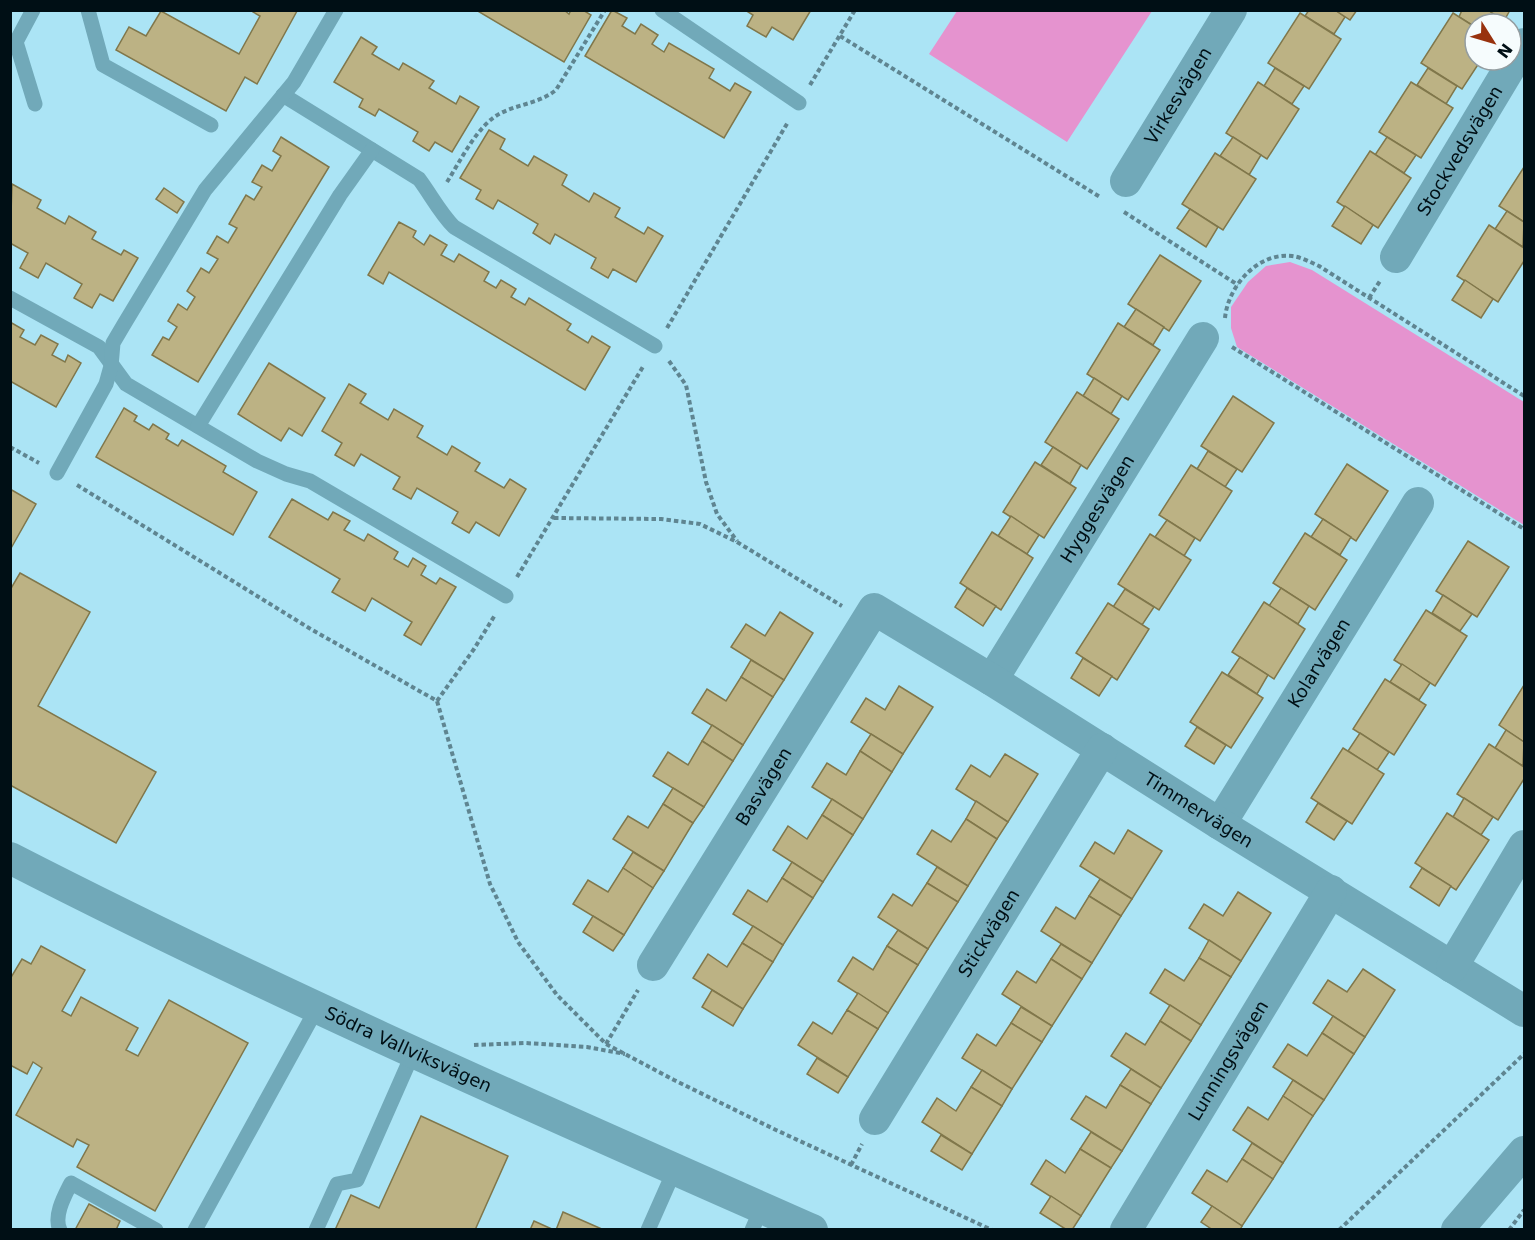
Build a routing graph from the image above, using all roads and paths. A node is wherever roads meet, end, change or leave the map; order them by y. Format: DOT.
graph roads {
  1 [pos="33,10"];
  2 [pos="88,10"];
  3 [pos="336,10"];
  4 [pos="605,10"];
  5 [pos="662,10"];
  6 [pos="1231,10"];
  7 [pos="840,36"];
  8 [pos="1524,44"];
  9 [pos="14,53"];
  10 [pos="283,95"];
  11 [pos="799,103"];
  12 [pos="35,104"];
  13 [pos="211,125"];
  14 [pos="372,150"];
  15 [pos="1115,190"];
  16 [pos="435,202"];
  17 [pos="1123,211"];
  18 [pos="1396,257"];
  19 [pos="1238,285"];
  20 [pos="10,298"];
  21 [pos="1219,335"];
  22 [pos="655,346"];
  23 [pos="111,366"];
  24 [pos="1524,396"];
  25 [pos="198,426"];
  26 [pos="10,447"];
  27 [pos="57,473"];
  28 [pos="1418,503"];
  29 [pos="553,518"];
  30 [pos="1524,529"];
  31 [pos="737,542"];
  32 [pos="506,596"];
  33 [pos="870,615"];
  34 [pos="992,680"];
  35 [pos="1102,749"];
  36 [pos="1220,824"];
  37 [pos="1524,846"];
  38 [pos="10,858"];
  39 [pos="1331,891"];
  40 [pos="653,965"];
  41 [pos="1452,967"];
  42 [pos="318,1008"];
  43 [pos="1524,1011"];
  44 [pos="606,1044"];
  45 [pos="466,1046"];
  46 [pos="413,1053"];
  47 [pos="1524,1054"];
  48 [pos="628,1055"];
  49 [pos="875,1119"];
  50 [pos="1524,1152"];
  51 [pos="675,1169"];
  52 [pos="1524,1210"];
  53 [pos="757,1218"];
  54 [pos="60,1230"];
  55 [pos="156,1230"];
  56 [pos="195,1230"];
  57 [pos="316,1230"];
  58 [pos="648,1230"];
  59 [pos="812,1230"];
  60 [pos="992,1230"];
  61 [pos="1126,1230"];
  62 [pos="1339,1230"];
  63 [pos="1457,1230"];
  64 [pos="1509,1230"];
  1 -- 9 [label="lane"];
  2 -- 13 [label="lane"];
  3 -- 10 [label="lane"];
  4 -- 16 [label="path"];
  5 -- 11 [label="lane"];
  6 -- 15 [label="street, Virkesvägen"];
  7 -- 15 [label="path"];
  8 -- 18 [label="street, Stockvedsvägen"];
  9 -- 12 [label="lane"];
  10 -- 14 [label="lane"];
  10 -- 23 [label="lane"];
  14 -- 16 [label="lane"];
  14 -- 25 [label="lane"];
  16 -- 22 [label="lane"];
  17 -- 19 [label="path"];
  19 -- 21 [label="path"];
  19 -- 24 [label="path"];
  20 -- 23 [label="lane"];
  21 -- 30 [label="path"];
  21 -- 34 [label="street, Hyggesvägen"];
  22 -- 31 [label="path"];
  23 -- 25 [label="lane"];
  23 -- 27 [label="lane"];
  25 -- 32 [label="lane"];
  26 -- 27 [label="path"];
  27 -- 44 [label="path"];
  28 -- 36 [label="street, Kolarvägen"];
  29 -- 31 [label="path"];
  31 -- 33 [label="path"];
  33 -- 34 [label="street, Timmervägen"];
  33 -- 40 [label="street, Basvägen"];
  34 -- 35 [label="street, Timmervägen"];
  35 -- 36 [label="street, Timmervägen"];
  35 -- 49 [label="street, Stickvägen"];
  36 -- 39 [label="street, Timmervägen"];
  37 -- 41 [label="street"];
  38 -- 42 [label="street, Södra Vallviksvägen"];
  39 -- 41 [label="street, Timmervägen"];
  39 -- 61 [label="street, Lunningsvägen"];
  40 -- 44 [label="path"];
  41 -- 43 [label="street, Timmervägen"];
  42 -- 46 [label="street, Södra Vallviksvägen"];
  42 -- 56 [label="lane"];
  44 -- 48 [label="path"];
  45 -- 48 [label="path"];
  46 -- 51 [label="street, Södra Vallviksvägen"];
  46 -- 57 [label="lane"];
  47 -- 62 [label="path"];
  48 -- 60 [label="path"];
  50 -- 63 [label="street"];
  51 -- 53 [label="street, Södra Vallviksvägen"];
  51 -- 58 [label="lane"];
  52 -- 64 [label="path"];
  53 -- 59 [label="street, Södra Vallviksvägen"];
  54 -- 55 [label="lane"];
}
